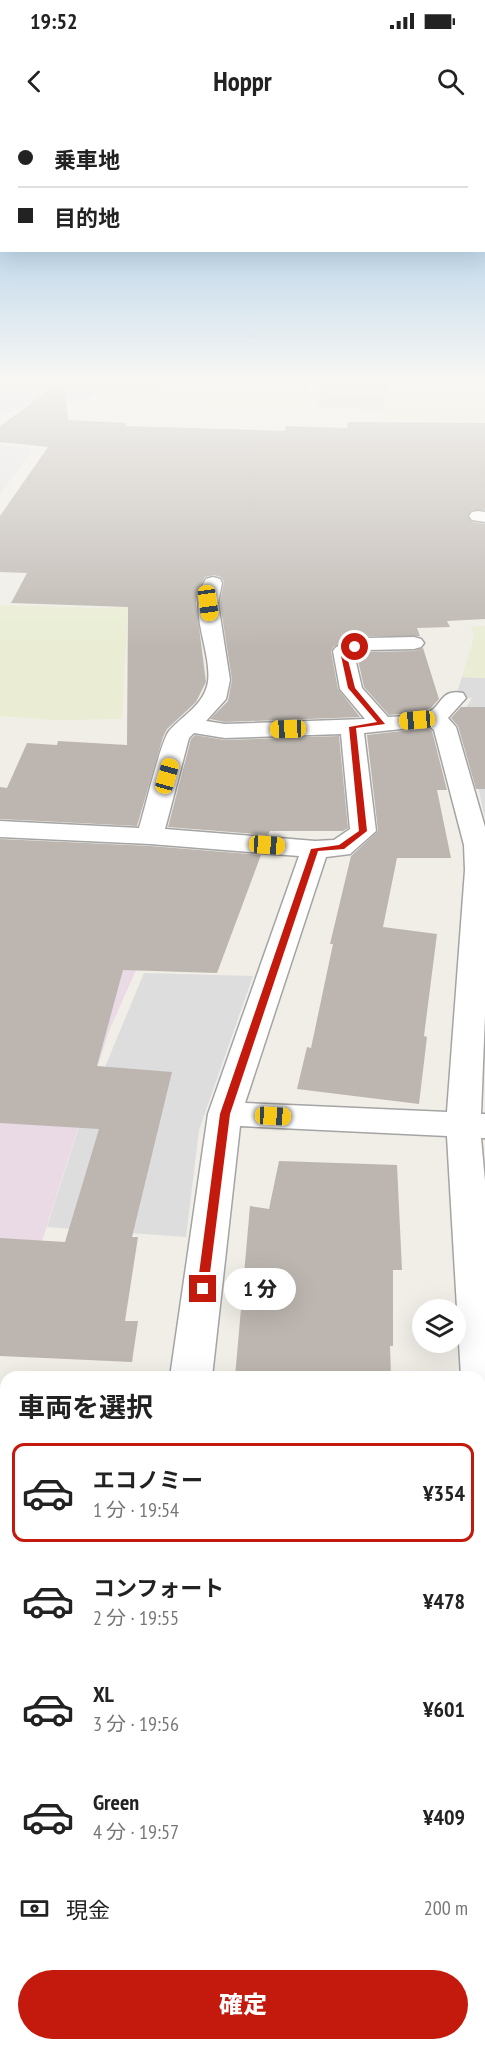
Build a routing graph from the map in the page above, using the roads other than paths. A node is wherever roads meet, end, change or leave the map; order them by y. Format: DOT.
graph roads {
  1 [pos="213,583"];
  2 [pos="414,643"];
  3 [pos="455,698"];
  4 [pos="434,718"];
  5 [pos="382,724"];
  6 [pos="188,725"];
  7 [pos="352,727"];
  8 [pos="0,829"];
  9 [pos="150,836"];
  10 [pos="315,849"];
  11 [pos="481,870"];
  12 [pos="225,1114"];
  13 [pos="474,1125"];
  14 [pos="192,1371"];
  15 [pos="483,1371"];
  1 -- 6 [label="street"];
  2 -- 5 [label="street"];
  3 -- 4 [label="street"];
  4 -- 5 [label="street"];
  4 -- 11 [label="street"];
  5 -- 7 [label="street"];
  6 -- 7 [label="street"];
  6 -- 9 [label="street"];
  7 -- 10 [label="street"];
  8 -- 9 [label="street"];
  9 -- 10 [label="street"];
  10 -- 12 [label="street"];
  11 -- 13 [label="street"];
  12 -- 13 [label="street"];
  12 -- 14 [label="street"];
  13 -- 15 [label="street"];
}
